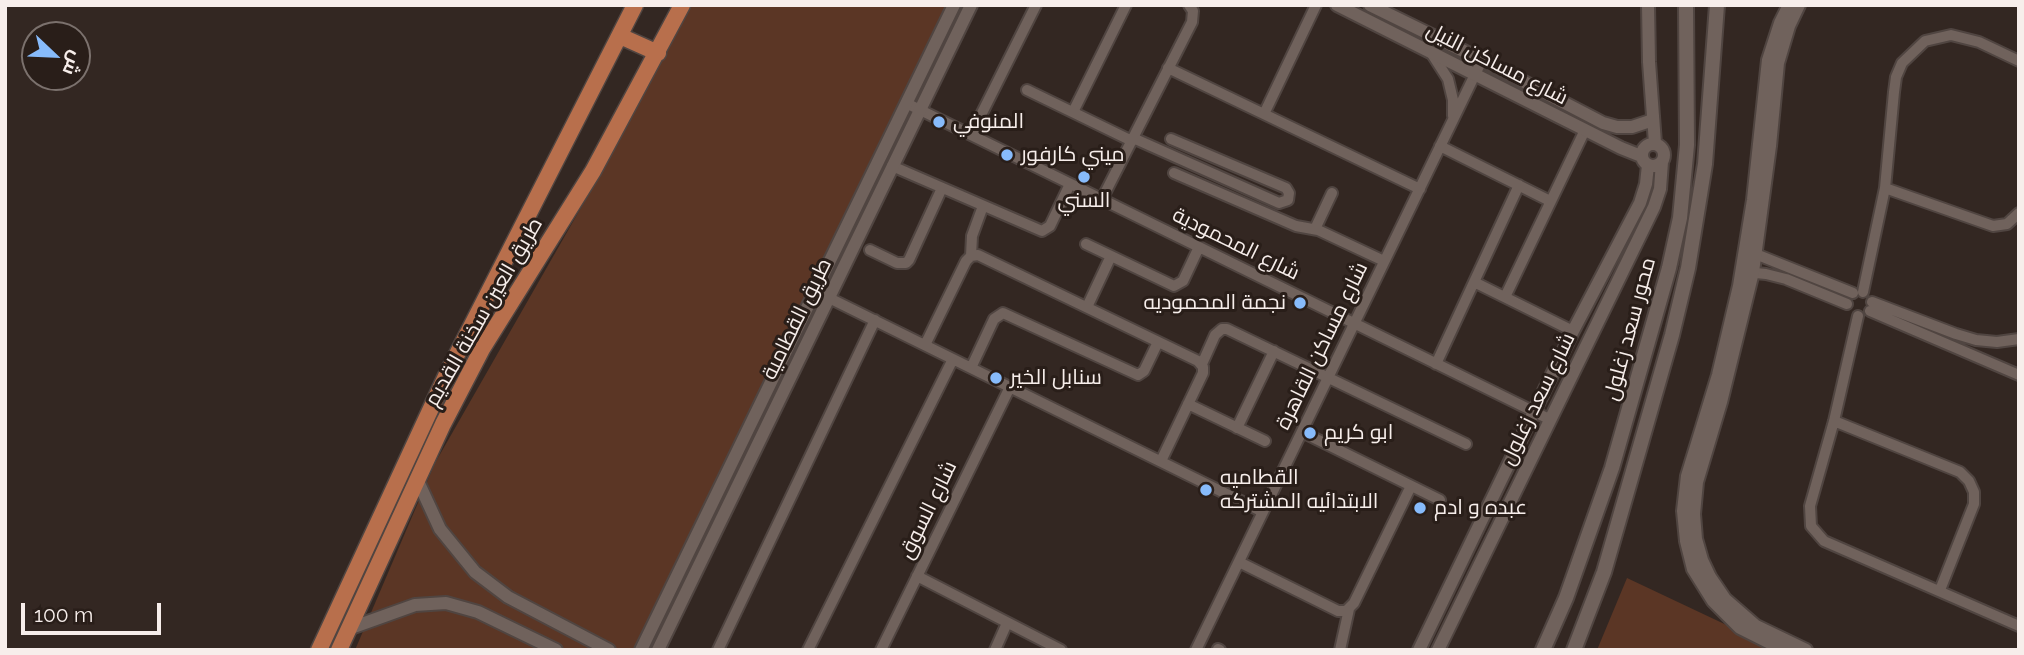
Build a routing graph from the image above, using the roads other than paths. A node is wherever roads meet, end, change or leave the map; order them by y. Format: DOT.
graph roads {
  1 [pos="635,5"];
  2 [pos="682,5"];
  3 [pos="954,5"];
  4 [pos="971,5"];
  5 [pos="1036,5"];
  6 [pos="1126,5"];
  7 [pos="1189,5"];
  8 [pos="1316,5"];
  9 [pos="1337,5"];
  10 [pos="1370,5"];
  11 [pos="1648,5"];
  12 [pos="1686,5"];
  13 [pos="1717,5"];
  14 [pos="1788,5"];
  15 [pos="1799,5"];
  16 [pos="621,36"];
  17 [pos="1430,51"];
  18 [pos="658,53"];
  19 [pos="1482,60"];
  20 [pos="2019,61"];
  21 [pos="1168,68"];
  22 [pos="1475,74"];
  23 [pos="1027,90"];
  24 [pos="906,103"];
  25 [pos="920,110"];
  26 [pos="1073,112"];
  27 [pos="1264,114"];
  28 [pos="1653,120"];
  29 [pos="1452,121"];
  30 [pos="1585,130"];
  31 [pos="971,135"];
  32 [pos="1171,138"];
  33 [pos="1132,140"];
  34 [pos="1655,144"];
  35 [pos="1440,146"];
  36 [pos="1644,161"];
  37 [pos="1662,162"];
  38 [pos="1228,165"];
  39 [pos="892,166"];
  40 [pos="1174,173"];
  41 [pos="1222,177"];
  42 [pos="1070,184"];
  43 [pos="1519,185"];
  44 [pos="942,188"];
  45 [pos="1885,188"];
  46 [pos="1420,189"];
  47 [pos="1332,193"];
  48 [pos="1102,200"];
  49 [pos="1550,201"];
  50 [pos="983,206"];
  51 [pos="2019,213"];
  52 [pos="1315,229"];
  53 [pos="1624,234"];
  54 [pos="1638,240"];
  55 [pos="1086,244"];
  56 [pos="1199,247"];
  57 [pos="870,250"];
  58 [pos="1751,252"];
  59 [pos="971,256"];
  60 [pos="1111,256"];
  61 [pos="1384,261"];
  62 [pos="1748,272"];
  63 [pos="1474,282"];
  64 [pos="815,291"];
  65 [pos="1858,292"];
  66 [pos="1505,297"];
  67 [pos="829,298"];
  68 [pos="1847,304"];
  69 [pos="1087,307"];
  70 [pos="1871,307"];
  71 [pos="1858,316"];
  72 [pos="875,320"];
  73 [pos="1354,324"];
  74 [pos="1573,331"];
  75 [pos="2019,340"];
  76 [pos="1158,342"];
  77 [pos="925,345"];
  78 [pos="1274,351"];
  79 [pos="953,359"];
  80 [pos="1202,364"];
  81 [pos="1436,364"];
  82 [pos="971,368"];
  83 [pos="2019,374"];
  84 [pos="1328,377"];
  85 [pos="1010,387"];
  86 [pos="1188,404"];
  87 [pos="1533,412"];
  88 [pos="1549,419"];
  89 [pos="1834,421"];
  90 [pos="1237,428"];
  91 [pos="1302,432"];
  92 [pos="1265,441"];
  93 [pos="1466,443"];
  94 [pos="1161,461"];
  95 [pos="417,479"];
  96 [pos="1411,486"];
  97 [pos="1440,500"];
  98 [pos="1263,512"];
  99 [pos="1239,562"];
  100 [pos="917,576"];
  101 [pos="1940,590"];
  102 [pos="1349,609"];
  103 [pos="1007,623"];
  104 [pos="2019,626"];
  105 [pos="348,629"];
  106 [pos="318,650"];
  107 [pos="339,650"];
  108 [pos="555,650"];
  109 [pos="609,650"];
  110 [pos="641,650"];
  111 [pos="658,650"];
  112 [pos="718,650"];
  113 [pos="808,650"];
  114 [pos="881,650"];
  115 [pos="995,650"];
  116 [pos="1061,650"];
  117 [pos="1196,650"];
  118 [pos="1340,650"];
  119 [pos="1419,650"];
  120 [pos="1438,650"];
  121 [pos="1543,650"];
  122 [pos="1574,650"];
  123 [pos="1784,650"];
  124 [pos="1806,650"];
  1 -- 16 [label="main road, طريق العين سخنة القديم"];
  2 -- 18 [label="main road, طريق العين سخنة القديم"];
  3 -- 24 [label="street, طريق القطامية"];
  4 -- 25 [label="street, طريق القطامية"];
  5 -- 31 [label="street"];
  6 -- 26 [label="street"];
  7 -- 21 [label="street"];
  8 -- 27 [label="street"];
  9 -- 17 [label="street, شارع مساكن النيل"];
  10 -- 19 [label="street, شارع مساكن النيل"];
  11 -- 28 [label="street"];
  12 -- 121 [label="main road, محور سعد زغلول"];
  13 -- 122 [label="main road, محور سعد زغلول"];
  14 -- 58 [label="street"];
  15 -- 58 [label="street"];
  16 -- 18 [label="main road"];
  16 -- 106 [label="main road, طريق العين سخنة القديم"];
  17 -- 22 [label="street, شارع مساكن النيل"];
  17 -- 29 [label="street"];
  18 -- 95 [label="main road, طريق العين سخنة القديم"];
  19 -- 22 [label="street, شارع مساكن القاهرة"];
  19 -- 28 [label="street, شارع مساكن النيل"];
  20 -- 45 [label="street"];
  21 -- 27 [label="street"];
  21 -- 33 [label="street"];
  22 -- 29 [label="street, شارع مساكن القاهرة"];
  22 -- 30 [label="street, شارع مساكن النيل"];
  23 -- 26 [label="street"];
  24 -- 25 [label="street, شارع المحمودية"];
  24 -- 64 [label="street, طريق القطامية"];
  25 -- 31 [label="street, شارع المحمودية"];
  25 -- 39 [label="street, طريق القطامية"];
  26 -- 33 [label="street"];
  27 -- 46 [label="street"];
  28 -- 34 [label="street"];
  29 -- 35 [label="street, شارع مساكن القاهرة"];
  30 -- 36 [label="street, شارع مساكن النيل"];
  30 -- 49 [label="street"];
  31 -- 42 [label="street, شارع المحمودية"];
  32 -- 38 [label="street"];
  33 -- 41 [label="street"];
  33 -- 48 [label="street"];
  34 -- 36 [label="street"];
  34 -- 37 [label="street"];
  35 -- 43 [label="street"];
  35 -- 46 [label="street, شارع مساكن القاهرة"];
  36 -- 37 [label="street"];
  36 -- 53 [label="street, شارع سعد زغلول"];
  37 -- 54 [label="street, شارع سعد زغلول"];
  38 -- 41 [label="street"];
  38 -- 41 [label="street"];
  39 -- 44 [label="street"];
  39 -- 67 [label="street, طريق القطامية"];
  40 -- 52 [label="street"];
  42 -- 48 [label="street, شارع المحمودية"];
  42 -- 50 [label="street"];
  43 -- 49 [label="street"];
  43 -- 63 [label="street"];
  44 -- 50 [label="street"];
  44 -- 57 [label="street"];
  45 -- 51 [label="street"];
  45 -- 65 [label="street"];
  46 -- 61 [label="street, شارع مساكن القاهرة"];
  47 -- 52 [label="street"];
  48 -- 56 [label="street, شارع المحمودية"];
  49 -- 66 [label="street"];
  50 -- 59 [label="street"];
  52 -- 61 [label="street"];
  53 -- 54 [label="street"];
  53 -- 74 [label="street, شارع سعد زغلول"];
  54 -- 88 [label="street, شارع سعد زغلول"];
  55 -- 60 [label="street"];
  56 -- 60 [label="street"];
  56 -- 73 [label="street, شارع المحمودية"];
  58 -- 62 [label="street"];
  58 -- 65 [label="street"];
  59 -- 69 [label="street"];
  59 -- 77 [label="street"];
  60 -- 69 [label="street"];
  61 -- 73 [label="street, شارع مساكن القاهرة"];
  62 -- 68 [label="street"];
  62 -- 123 [label="street"];
  62 -- 124 [label="street"];
  63 -- 66 [label="street"];
  63 -- 81 [label="street"];
  64 -- 67 [label="street"];
  64 -- 110 [label="street, طريق القطامية"];
  65 -- 68 [label="street"];
  65 -- 70 [label="street"];
  66 -- 74 [label="street"];
  67 -- 72 [label="street"];
  67 -- 111 [label="street, طريق القطامية"];
  68 -- 71 [label="street"];
  69 -- 76 [label="street"];
  70 -- 71 [label="street"];
  70 -- 75 [label="street"];
  70 -- 83 [label="street"];
  71 -- 89 [label="street"];
  72 -- 77 [label="street"];
  72 -- 112 [label="street"];
  73 -- 81 [label="street, شارع المحمودية"];
  73 -- 84 [label="street, شارع مساكن القاهرة"];
  74 -- 87 [label="street, شارع سعد زغلول"];
  76 -- 80 [label="street"];
  76 -- 82 [label="street"];
  77 -- 79 [label="street"];
  78 -- 80 [label="street"];
  78 -- 84 [label="street"];
  78 -- 90 [label="street"];
  79 -- 82 [label="street"];
  79 -- 113 [label="street"];
  80 -- 86 [label="street"];
  81 -- 87 [label="street, شارع المحمودية"];
  82 -- 85 [label="street"];
  84 -- 91 [label="street, شارع مساكن القاهرة"];
  84 -- 93 [label="street"];
  85 -- 94 [label="street"];
  85 -- 100 [label="street, شارع السوق"];
  86 -- 90 [label="street"];
  86 -- 94 [label="street"];
  87 -- 88 [label="street, شارع المحمودية"];
  87 -- 119 [label="street, شارع سعد زغلول"];
  88 -- 120 [label="street, شارع سعد زغلول"];
  89 -- 101 [label="street"];
  89 -- 101 [label="street"];
  90 -- 92 [label="street"];
  91 -- 96 [label="street"];
  91 -- 98 [label="street, شارع مساكن القاهرة"];
  94 -- 98 [label="street"];
  95 -- 105 [label="main road, طريق العين سخنة القديم"];
  95 -- 109 [label="street"];
  96 -- 97 [label="street"];
  96 -- 102 [label="street"];
  98 -- 99 [label="street, شارع مساكن القاهرة"];
  99 -- 102 [label="street"];
  99 -- 117 [label="street, شارع مساكن القاهرة"];
  100 -- 103 [label="street"];
  100 -- 114 [label="street, شارع السوق"];
  101 -- 104 [label="street"];
  102 -- 118 [label="street"];
  103 -- 115 [label="street"];
  103 -- 116 [label="street"];
  105 -- 107 [label="main road, طريق العين سخنة القديم"];
  105 -- 108 [label="street"];
}
